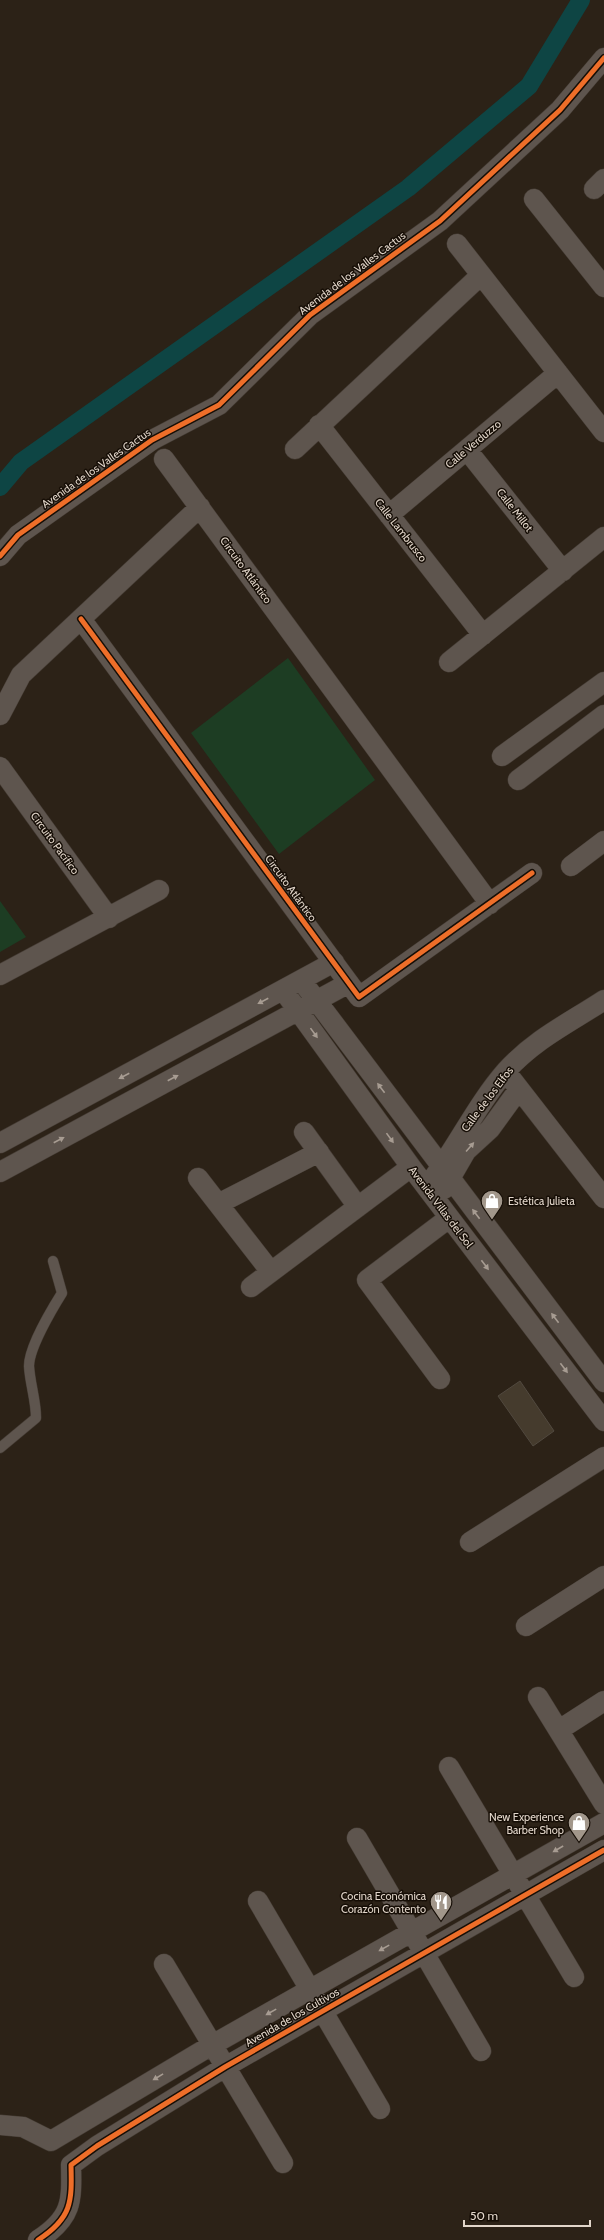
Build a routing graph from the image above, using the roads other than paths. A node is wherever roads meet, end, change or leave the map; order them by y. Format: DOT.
graph roads {
  1 [pos="604,58"];
  2 [pos="534,199"];
  3 [pos="457,244"];
  4 [pos="482,276"];
  5 [pos="604,287"];
  6 [pos="558,374"];
  7 [pos="319,425"];
  8 [pos="604,432"];
  9 [pos="295,449"];
  10 [pos="467,450"];
  11 [pos="164,459"];
  12 [pos="200,507"];
  13 [pos="389,515"];
  14 [pos="604,538"];
  15 [pos="0,556"];
  16 [pos="563,571"];
  17 [pos="81,619"];
  18 [pos="483,635"];
  19 [pos="450,662"];
  20 [pos="602,687"];
  21 [pos="0,715"];
  22 [pos="604,715"];
  23 [pos="502,756"];
  24 [pos="0,767"];
  25 [pos="518,780"];
  26 [pos="604,841"];
  27 [pos="571,866"];
  28 [pos="532,873"];
  29 [pos="159,890"];
  30 [pos="490,904"];
  31 [pos="109,918"];
  32 [pos="334,962"];
  33 [pos="0,975"];
  34 [pos="301,980"];
  35 [pos="349,983"];
  36 [pos="283,990"];
  37 [pos="316,1001"];
  38 [pos="603,1002"];
  39 [pos="298,1011"];
  40 [pos="506,1072"];
  41 [pos="519,1089"];
  42 [pos="27,1129"];
  43 [pos="304,1132"];
  44 [pos="0,1143"];
  45 [pos="38,1151"];
  46 [pos="319,1152"];
  47 [pos="411,1167"];
  48 [pos="0,1172"];
  49 [pos="445,1174"];
  50 [pos="198,1178"];
  51 [pos="431,1194"];
  52 [pos="604,1198"];
  53 [pos="218,1204"];
  54 [pos="358,1207"];
  55 [pos="449,1218"];
  56 [pos="53,1261"];
  57 [pos="271,1272"];
  58 [pos="251,1287"];
  59 [pos="602,1375"];
  60 [pos="440,1379"];
  61 [pos="604,1421"];
  62 [pos="0,1448"];
  63 [pos="604,1457"];
  64 [pos="470,1542"];
  65 [pos="604,1576"];
  66 [pos="526,1626"];
  67 [pos="538,1697"];
  68 [pos="604,1701"];
  69 [pos="559,1730"];
  70 [pos="449,1767"];
  71 [pos="604,1804"];
  72 [pos="604,1823"];
  73 [pos="357,1838"];
  74 [pos="604,1850"];
  75 [pos="513,1875"];
  76 [pos="526,1896"];
  77 [pos="258,1901"];
  78 [pos="412,1933"];
  79 [pos="424,1953"];
  80 [pos="164,1964"];
  81 [pos="574,1977"];
  82 [pos="310,1990"];
  83 [pos="323,2011"];
  84 [pos="212,2045"];
  85 [pos="481,2051"];
  86 [pos="225,2067"];
  87 [pos="380,2109"];
  88 [pos="0,2125"];
  89 [pos="50,2141"];
  90 [pos="283,2163"];
  91 [pos="71,2165"];
  92 [pos="47,2238"];
  1 -- 15 [label="street, Avenida de los Valles Cactus"];
  2 -- 5 [label="street"];
  3 -- 4 [label="street"];
  4 -- 6 [label="street"];
  4 -- 7 [label="street"];
  6 -- 8 [label="street"];
  6 -- 10 [label="street, Calle Verduzzo"];
  7 -- 9 [label="street"];
  7 -- 13 [label="street, Calle Lambrusco"];
  10 -- 13 [label="street, Calle Verduzzo"];
  10 -- 16 [label="street, Calle Millot"];
  11 -- 12 [label="street, Circuito Atlántico"];
  12 -- 17 [label="street"];
  12 -- 30 [label="street, Circuito Atlántico"];
  13 -- 18 [label="street, Calle Lambrusco"];
  14 -- 16 [label="street"];
  16 -- 18 [label="street"];
  17 -- 21 [label="street"];
  17 -- 32 [label="street, Circuito Atlántico"];
  18 -- 19 [label="street"];
  20 -- 23 [label="street"];
  22 -- 25 [label="street"];
  24 -- 31 [label="street, Circuito Pacífico"];
  26 -- 27 [label="street"];
  28 -- 30 [label="street, Circuito Atlántico"];
  29 -- 31 [label="street"];
  30 -- 35 [label="street, Circuito Atlántico"];
  31 -- 33 [label="street"];
  32 -- 34 [label="street"];
  32 -- 35 [label="street, Circuito Atlántico"];
  34 -- 36 [label="street"];
  34 -- 37 [label="street"];
  35 -- 37 [label="street"];
  36 -- 39 [label="street, Avenida Villas del Sol"];
  36 -- 42 [label="street, one-way"];
  37 -- 39 [label="street"];
  49 -- 37 [label="street, one-way"];
  38 -- 40 [label="street, Calle de los Elfos"];
  45 -- 39 [label="street, one-way"];
  39 -- 47 [label="street, Avenida Villas del Sol, one-way"];
  40 -- 41 [label="street"];
  40 -- 49 [label="street, Calle de los Elfos"];
  49 -- 41 [label="street, Calle de los Elfos, one-way"];
  41 -- 52 [label="street"];
  42 -- 44 [label="street"];
  42 -- 45 [label="street"];
  43 -- 46 [label="street"];
  45 -- 48 [label="street"];
  46 -- 53 [label="street"];
  46 -- 54 [label="street"];
  47 -- 51 [label="street, Avenida Villas del Sol"];
  47 -- 54 [label="street"];
  49 -- 51 [label="street, Calle de los Elfos"];
  59 -- 49 [label="street, one-way"];
  50 -- 53 [label="street"];
  51 -- 55 [label="street, Avenida Villas del Sol"];
  53 -- 57 [label="street"];
  54 -- 57 [label="street"];
  55 -- 60 [label="street"];
  55 -- 61 [label="street, Avenida Villas del Sol, one-way"];
  56 -- 62 [label="lane"];
  57 -- 58 [label="street"];
  63 -- 64 [label="street"];
  65 -- 66 [label="street"];
  67 -- 69 [label="street"];
  68 -- 69 [label="street"];
  69 -- 71 [label="street"];
  70 -- 75 [label="street"];
  72 -- 75 [label="street, Avenida de los Cultivos, one-way"];
  73 -- 78 [label="street"];
  74 -- 76 [label="street, Avenida de los Cultivos"];
  75 -- 76 [label="street"];
  75 -- 78 [label="street, Avenida de los Cultivos"];
  76 -- 79 [label="street, Avenida de los Cultivos"];
  76 -- 81 [label="street"];
  77 -- 82 [label="street"];
  78 -- 79 [label="street"];
  78 -- 82 [label="street, Avenida de los Cultivos, one-way"];
  79 -- 83 [label="street, Avenida de los Cultivos"];
  79 -- 85 [label="street"];
  80 -- 84 [label="street"];
  82 -- 83 [label="street"];
  82 -- 84 [label="street, Avenida de los Cultivos, one-way"];
  83 -- 86 [label="street, Avenida de los Cultivos"];
  83 -- 87 [label="street"];
  84 -- 86 [label="street"];
  84 -- 89 [label="street, Avenida de los Cultivos, one-way"];
  86 -- 90 [label="street"];
  86 -- 91 [label="street, Avenida de los Cultivos"];
  88 -- 89 [label="street"];
  89 -- 91 [label="street"];
  91 -- 92 [label="street"];
}
